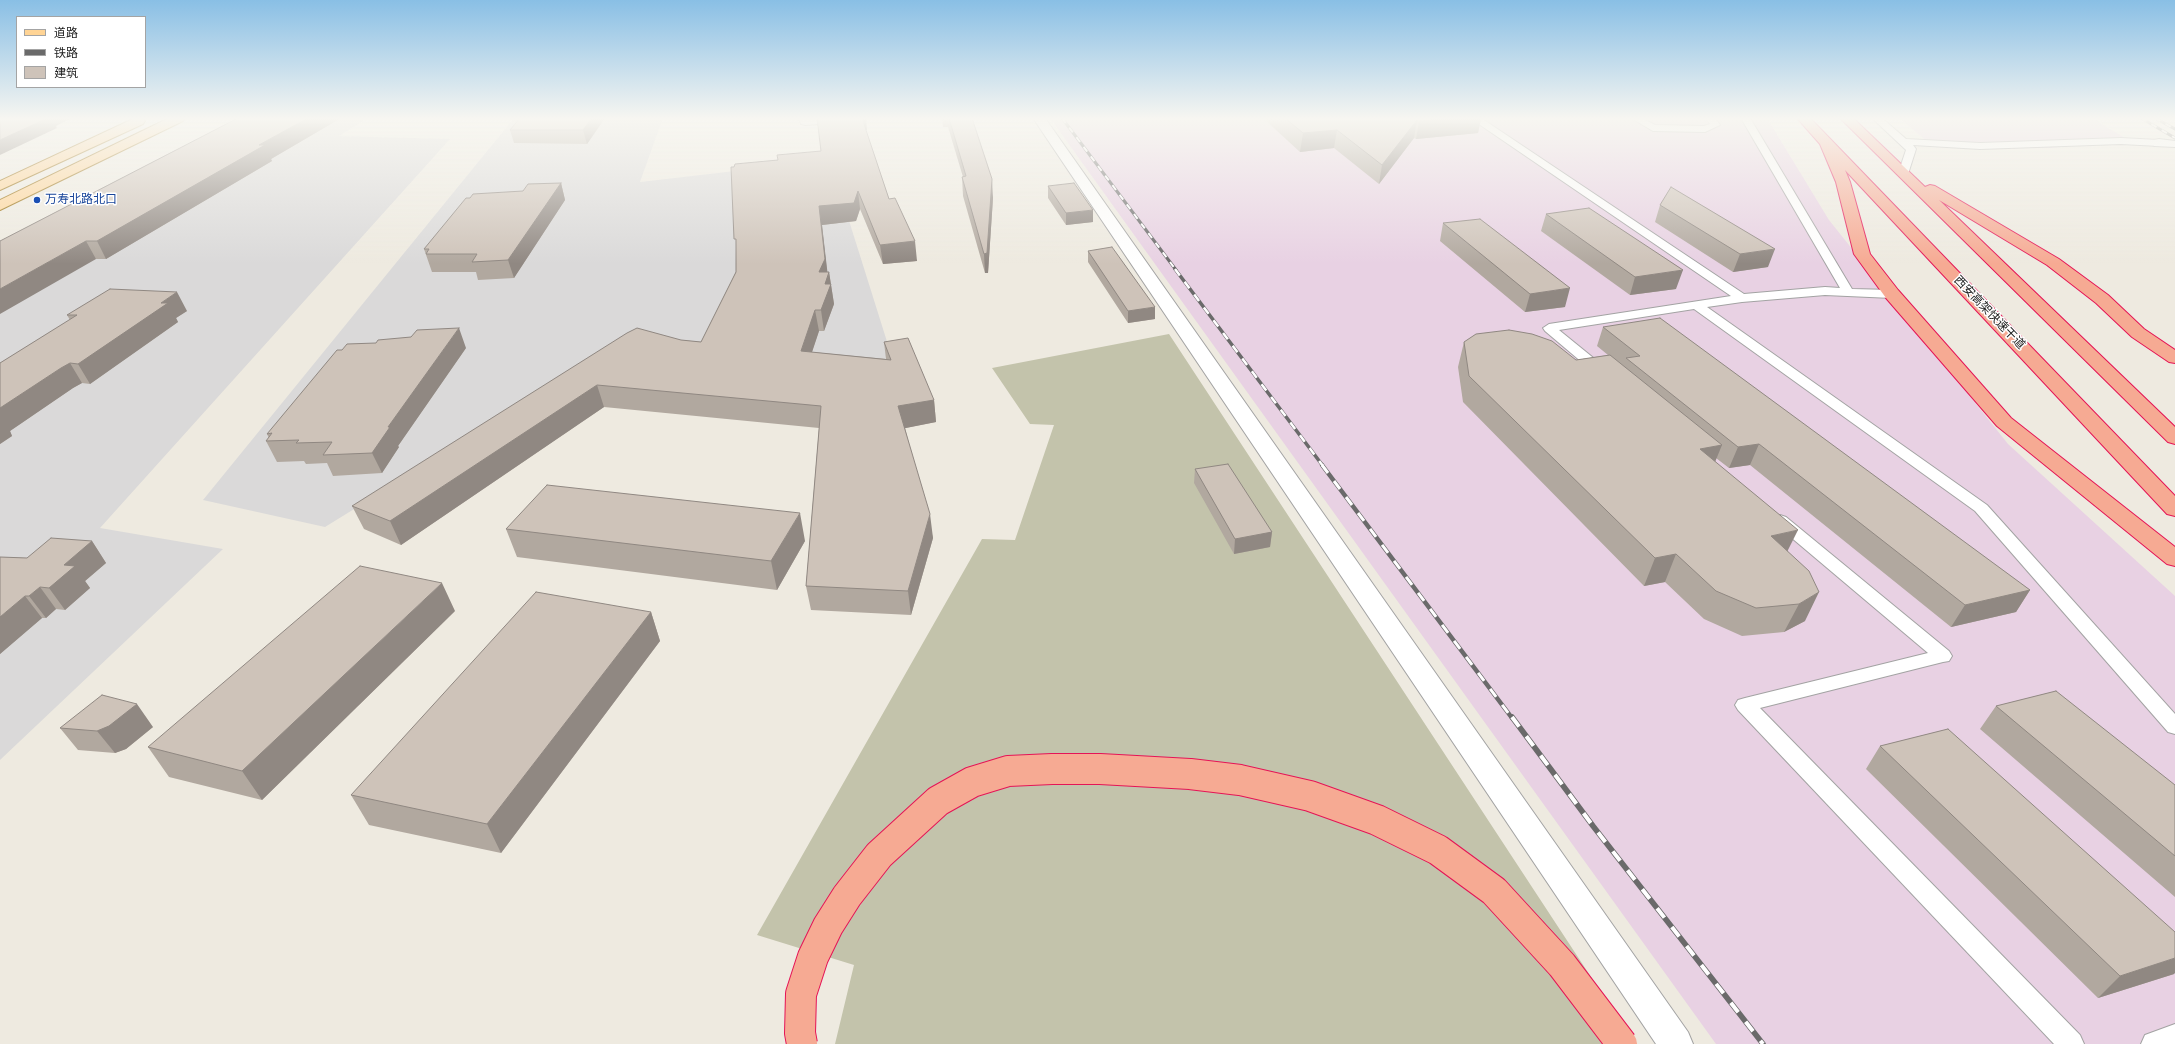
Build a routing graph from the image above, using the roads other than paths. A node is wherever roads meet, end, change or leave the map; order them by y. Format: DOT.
graph roads {
  1 [pos="41,167"];
  2 [pos="80,167"];
  3 [pos="1072,167"];
  4 [pos="1547,167"];
  5 [pos="1775,167"];
  6 [pos="1837,167"];
  7 [pos="1850,167"];
  8 [pos="1896,167"];
  9 [pos="1905,167"];
  10 [pos="1903,174"];
  11 [pos="0,186"];
  12 [pos="0,206"];
  13 [pos="1848,292"];
  14 [pos="1892,294"];
  15 [pos="1742,298"];
  16 [pos="1696,305"];
  17 [pos="2175,358"];
  18 [pos="1617,384"];
  19 [pos="2175,438"];
  20 [pos="1764,507"];
  21 [pos="2175,509"];
  22 [pos="2175,559"];
  23 [pos="2175,727"];
  24 [pos="2175,1036"];
  25 [pos="802,1044"];
  26 [pos="1622,1044"];
  27 [pos="1676,1044"];
  28 [pos="2071,1044"];
  29 [pos="2154,1044"];
  1 -- 11 [label="main road"];
  2 -- 12 [label="main road"];
  3 -- 27 [label="street"];
  4 -- 15 [label="lane"];
  5 -- 13 [label="lane"];
  6 -- 14 [label="highway"];
  7 -- 21 [label="highway, 西安高架快速干道"];
  8 -- 10 [label="highway"];
  9 -- 10 [label="lane"];
  10 -- 17 [label="highway"];
  10 -- 19 [label="highway"];
  13 -- 14 [label="lane"];
  13 -- 15 [label="lane"];
  14 -- 22 [label="highway"];
  15 -- 16 [label="lane"];
  16 -- 18 [label="lane"];
  16 -- 23 [label="lane"];
  20 -- 28 [label="lane"];
  24 -- 29 [label="lane"];
  25 -- 26 [label="highway, bridge"];
}
